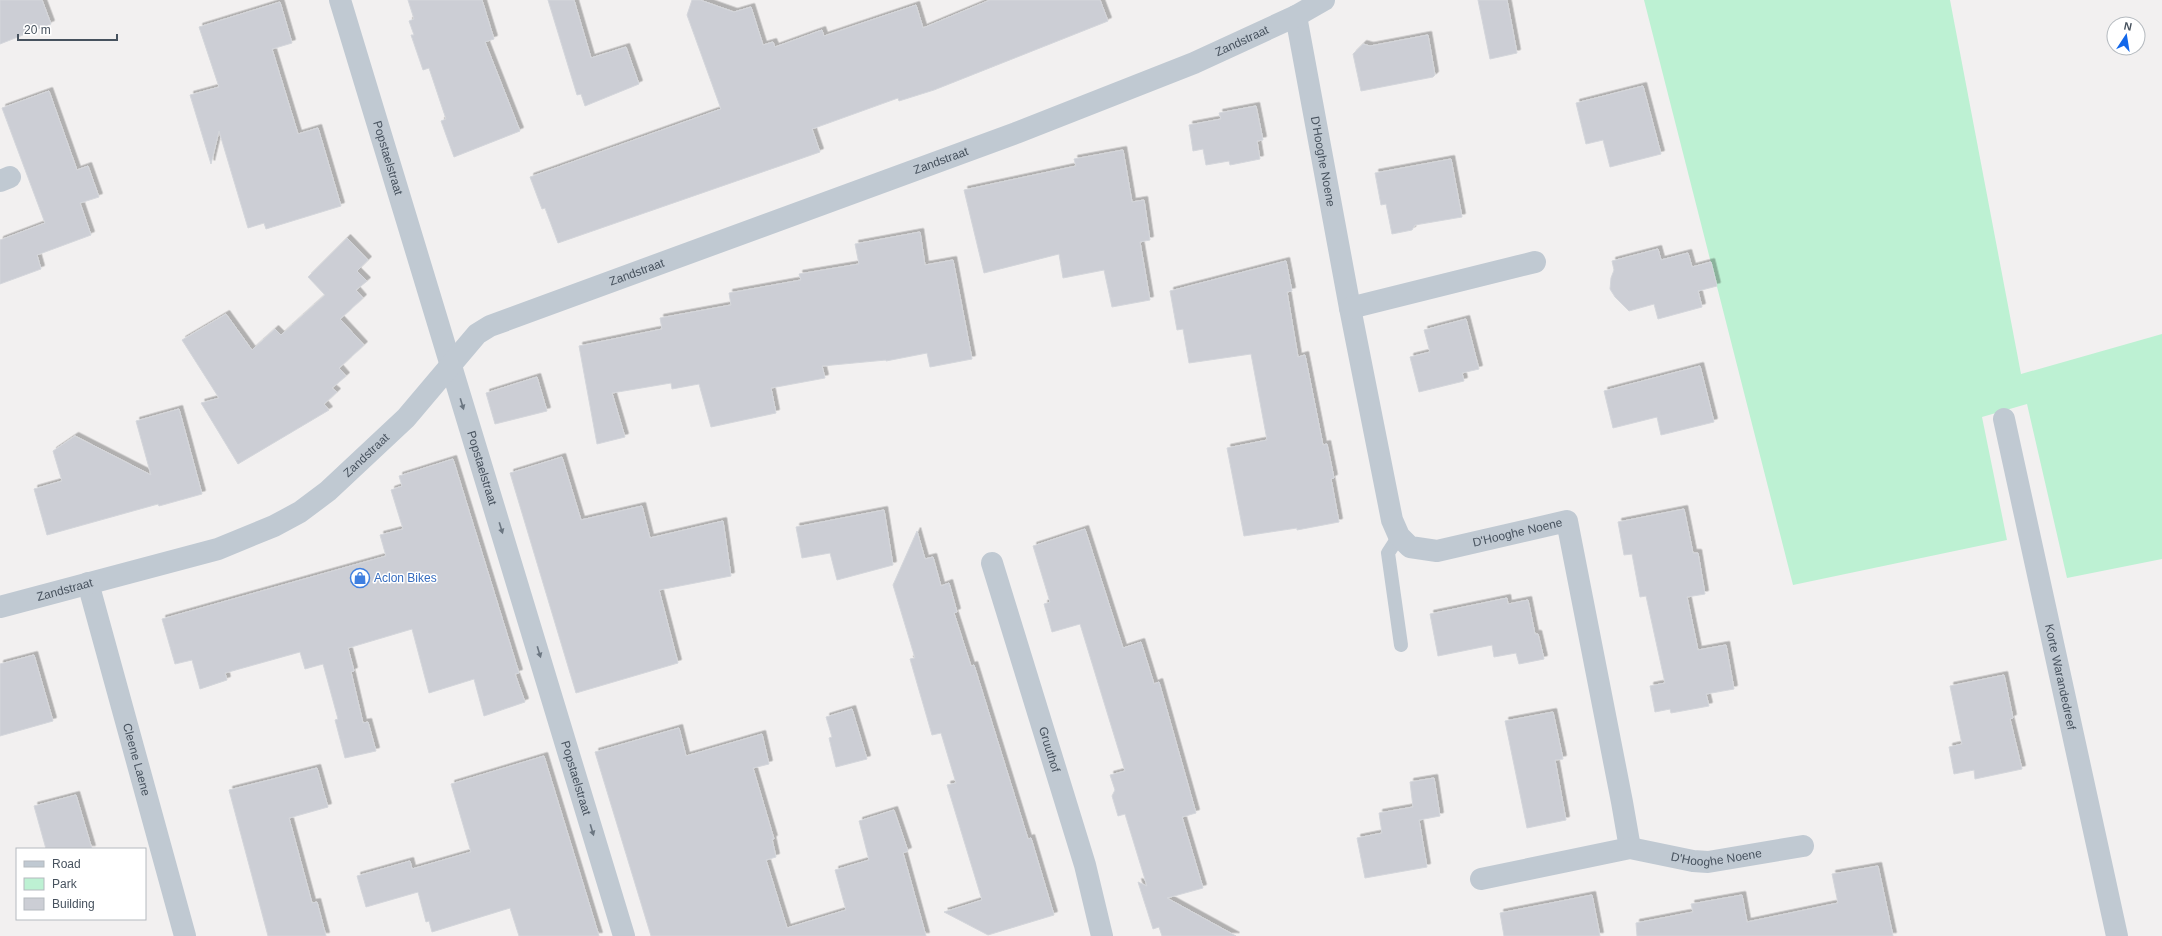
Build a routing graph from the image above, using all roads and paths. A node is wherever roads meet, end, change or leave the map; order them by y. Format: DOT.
graph roads {
  1 [pos="340,0"];
  2 [pos="1324,0"];
  3 [pos="1296,16"];
  4 [pos="1535,262"];
  5 [pos="1350,308"];
  6 [pos="451,366"];
  7 [pos="2004,419"];
  8 [pos="1398,536"];
  9 [pos="992,563"];
  10 [pos="88,583"];
  11 [pos="0,607"];
  12 [pos="1401,645"];
  13 [pos="1803,846"];
  14 [pos="1630,848"];
  15 [pos="1481,879"];
  16 [pos="185,936"];
  17 [pos="624,936"];
  18 [pos="1102,936"];
  19 [pos="2117,936"];
  1 -- 6 [label="street, Popstaelstraat"];
  2 -- 3 [label="street, Zandstraat"];
  3 -- 5 [label="street, D'Hooghe Noene"];
  3 -- 6 [label="street, Zandstraat"];
  4 -- 5 [label="street"];
  5 -- 8 [label="street, D'Hooghe Noene"];
  6 -- 10 [label="street, Zandstraat"];
  6 -- 17 [label="street, Popstaelstraat, one-way"];
  7 -- 19 [label="street, Korte Warandedreef"];
  8 -- 12 [label="lane"];
  8 -- 14 [label="street, D'Hooghe Noene"];
  9 -- 18 [label="street, Gruuthof"];
  10 -- 11 [label="street, Zandstraat"];
  10 -- 16 [label="street, Cleene Laene"];
  13 -- 14 [label="street, D'Hooghe Noene"];
  14 -- 15 [label="street, D'Hooghe Noene"];
}
